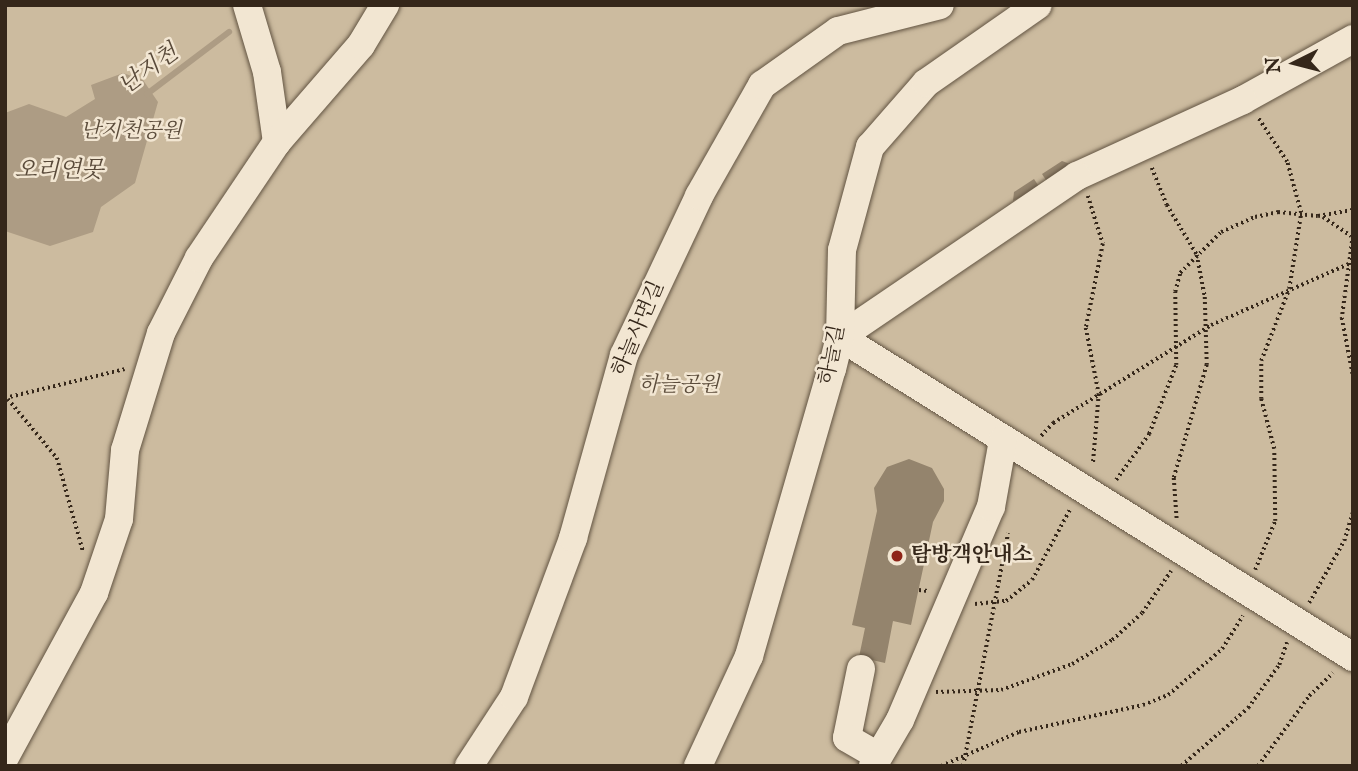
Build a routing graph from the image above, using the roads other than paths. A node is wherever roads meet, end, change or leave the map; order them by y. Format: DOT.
graph roads {
  1 [pos="247,5"];
  2 [pos="385,5"];
  3 [pos="940,5"];
  4 [pos="1038,5"];
  5 [pos="1353,38"];
  6 [pos="277,142"];
  7 [pos="840,337"];
  8 [pos="1003,440"];
  9 [pos="1352,657"];
  10 [pos="861,669"];
  11 [pos="5,757"];
  12 [pos="876,761"];
  13 [pos="469,766"];
  14 [pos="698,766"];
  1 -- 6 [label="street"];
  2 -- 6 [label="street"];
  3 -- 13 [label="street, 하늘사면길"];
  4 -- 7 [label="street, 하늘길"];
  5 -- 7 [label="street"];
  6 -- 11 [label="street"];
  7 -- 8 [label="street"];
  7 -- 14 [label="street, 하늘길"];
  8 -- 9 [label="street"];
  8 -- 12 [label="street"];
  10 -- 12 [label="street"];
}
